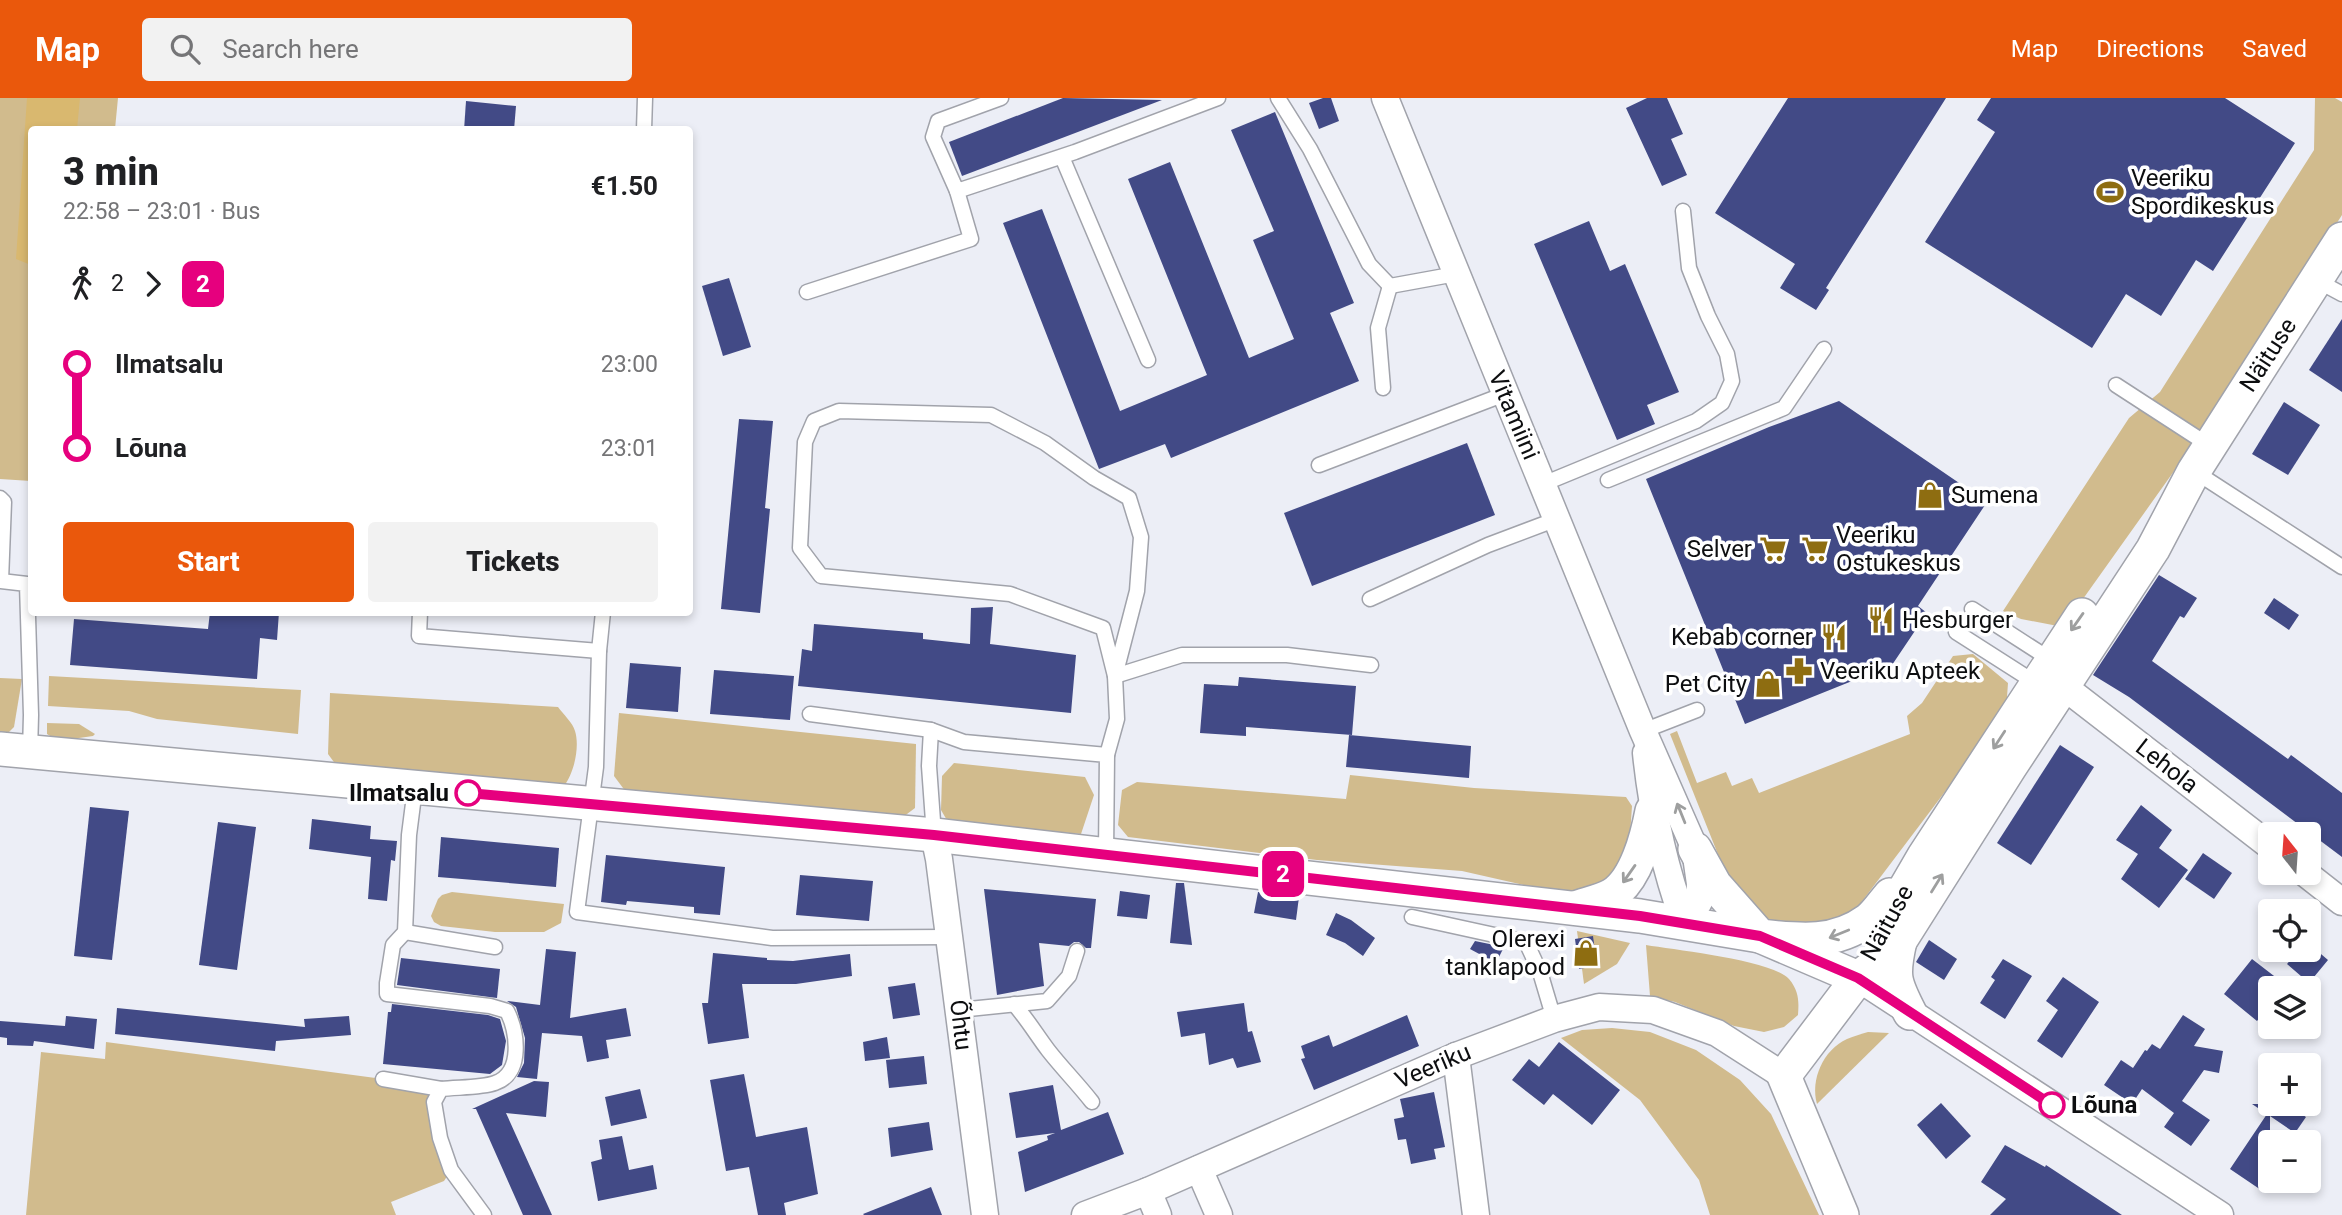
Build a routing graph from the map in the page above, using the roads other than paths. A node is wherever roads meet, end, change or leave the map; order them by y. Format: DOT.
graph roads {
  1 [pos="645,98"];
  2 [pos="1002,98"];
  3 [pos="1215,98"];
  4 [pos="1278,98"];
  5 [pos="1385,98"];
  6 [pos="644,126"];
  7 [pos="1062,157"];
  8 [pos="957,191"];
  9 [pos="1682,211"];
  10 [pos="2342,239"];
  11 [pos="1456,274"];
  12 [pos="1390,286"];
  13 [pos="2329,287"];
  14 [pos="807,292"];
  15 [pos="1825,349"];
  16 [pos="1148,360"];
  17 [pos="2116,385"];
  18 [pos="1383,387"];
  19 [pos="1506,394"];
  20 [pos="2202,458"];
  21 [pos="1319,465"];
  22 [pos="1608,480"];
  23 [pos="1543,484"];
  24 [pos="0,498"];
  25 [pos="1557,519"];
  26 [pos="2342,567"];
  27 [pos="1370,599"];
  28 [pos="1972,608"];
  29 [pos="420,616"];
  30 [pos="603,616"];
  31 [pos="1956,632"];
  32 [pos="599,651"];
  33 [pos="1371,665"];
  34 [pos="1115,676"];
  35 [pos="2050,677"];
  36 [pos="1697,710"];
  37 [pos="810,714"];
  38 [pos="931,730"];
  39 [pos="1643,731"];
  40 [pos="15,750"];
  41 [pos="1107,755"];
  42 [pos="415,788"];
  43 [pos="590,804"];
  44 [pos="1652,811"];
  45 [pos="934,835"];
  46 [pos="2258,837"];
  47 [pos="1695,849"];
  48 [pos="1106,855"];
  49 [pos="1924,856"];
  50 [pos="2320,885"];
  51 [pos="2342,902"];
  52 [pos="1574,908"];
  53 [pos="1412,917"];
  54 [pos="1684,922"];
  55 [pos="405,932"];
  56 [pos="1760,936"];
  57 [pos="949,937"];
  58 [pos="1900,941"];
  59 [pos="495,947"];
  60 [pos="1077,951"];
  61 [pos="1858,978"];
  62 [pos="1014,1004"];
  63 [pos="959,1010"];
  64 [pos="1910,1013"];
  65 [pos="1554,1018"];
  66 [pos="1456,1056"];
  67 [pos="1784,1076"];
  68 [pos="383,1079"];
  69 [pos="441,1089"];
  70 [pos="1092,1102"];
  71 [pos="1199,1168"];
  72 [pos="1148,1191"];
  73 [pos="484,1215"];
  74 [pos="985,1215"];
  75 [pos="1085,1215"];
  76 [pos="1158,1215"];
  77 [pos="1219,1215"];
  78 [pos="1476,1215"];
  79 [pos="1842,1215"];
  80 [pos="2220,1215"];
  1 -- 6 [label="lane"];
  2 -- 8 [label="lane"];
  3 -- 7 [label="lane"];
  4 -- 12 [label="lane"];
  5 -- 11 [label="street, Vitamiini"];
  7 -- 8 [label="lane"];
  7 -- 16 [label="lane"];
  8 -- 14 [label="lane"];
  9 -- 23 [label="lane"];
  10 -- 13 [label="street, Näituse"];
  11 -- 12 [label="lane"];
  11 -- 19 [label="street, Vitamiini"];
  12 -- 18 [label="lane"];
  13 -- 20 [label="street, Näituse"];
  15 -- 22 [label="lane"];
  17 -- 20 [label="lane"];
  19 -- 21 [label="lane"];
  19 -- 23 [label="street, Vitamiini"];
  20 -- 26 [label="lane"];
  20 -- 35 [label="street, Näituse"];
  23 -- 25 [label="street, Vitamiini"];
  24 -- 40 [label="lane"];
  25 -- 27 [label="lane"];
  25 -- 39 [label="street, Vitamiini"];
  28 -- 35 [label="lane"];
  29 -- 32 [label="lane"];
  30 -- 32 [label="lane"];
  31 -- 35 [label="lane"];
  32 -- 43 [label="lane"];
  33 -- 34 [label="lane"];
  34 -- 34 [label="lane"];
  34 -- 41 [label="lane"];
  35 -- 46 [label="street, Lehola"];
  35 -- 49 [label="street, Näituse, one-way"];
  58 -- 35 [label="street, Näituse, one-way"];
  36 -- 39 [label="lane"];
  37 -- 38 [label="lane"];
  38 -- 41 [label="lane"];
  38 -- 45 [label="lane"];
  39 -- 44 [label="street, Vitamiini"];
  47 -- 39 [label="street, Vitamiini, one-way"];
  40 -- 42 [label="street"];
  41 -- 48 [label="lane"];
  42 -- 43 [label="street"];
  42 -- 55 [label="lane"];
  43 -- 45 [label="street"];
  43 -- 57 [label="lane"];
  44 -- 52 [label="street, one-way"];
  44 -- 54 [label="street, Vitamiini"];
  45 -- 48 [label="street"];
  45 -- 57 [label="street, Õhtu"];
  47 -- 54 [label="street, Vitamiini"];
  47 -- 56 [label="street"];
  48 -- 52 [label="street"];
  49 -- 56 [label="street, one-way"];
  49 -- 61 [label="street, Näituse"];
  50 -- 51 [label="street"];
  52 -- 54 [label="street"];
  53 -- 65 [label="lane"];
  54 -- 56 [label="street"];
  55 -- 59 [label="lane"];
  55 -- 69 [label="lane"];
  56 -- 61 [label="street"];
  57 -- 63 [label="street, Õhtu"];
  58 -- 61 [label="street, Näituse"];
  58 -- 64 [label="street"];
  60 -- 62 [label="lane"];
  61 -- 64 [label="street"];
  61 -- 67 [label="street"];
  62 -- 63 [label="lane"];
  62 -- 70 [label="lane"];
  63 -- 74 [label="street, Õhtu"];
  64 -- 80 [label="street"];
  65 -- 66 [label="street, Veeriku"];
  65 -- 67 [label="street, Veeriku"];
  66 -- 71 [label="street, Veeriku"];
  66 -- 78 [label="street"];
  67 -- 79 [label="street"];
  68 -- 69 [label="lane"];
  69 -- 73 [label="lane"];
  71 -- 72 [label="street, Veeriku"];
  71 -- 77 [label="street"];
  72 -- 75 [label="street, Veeriku"];
  72 -- 76 [label="street"];
}
